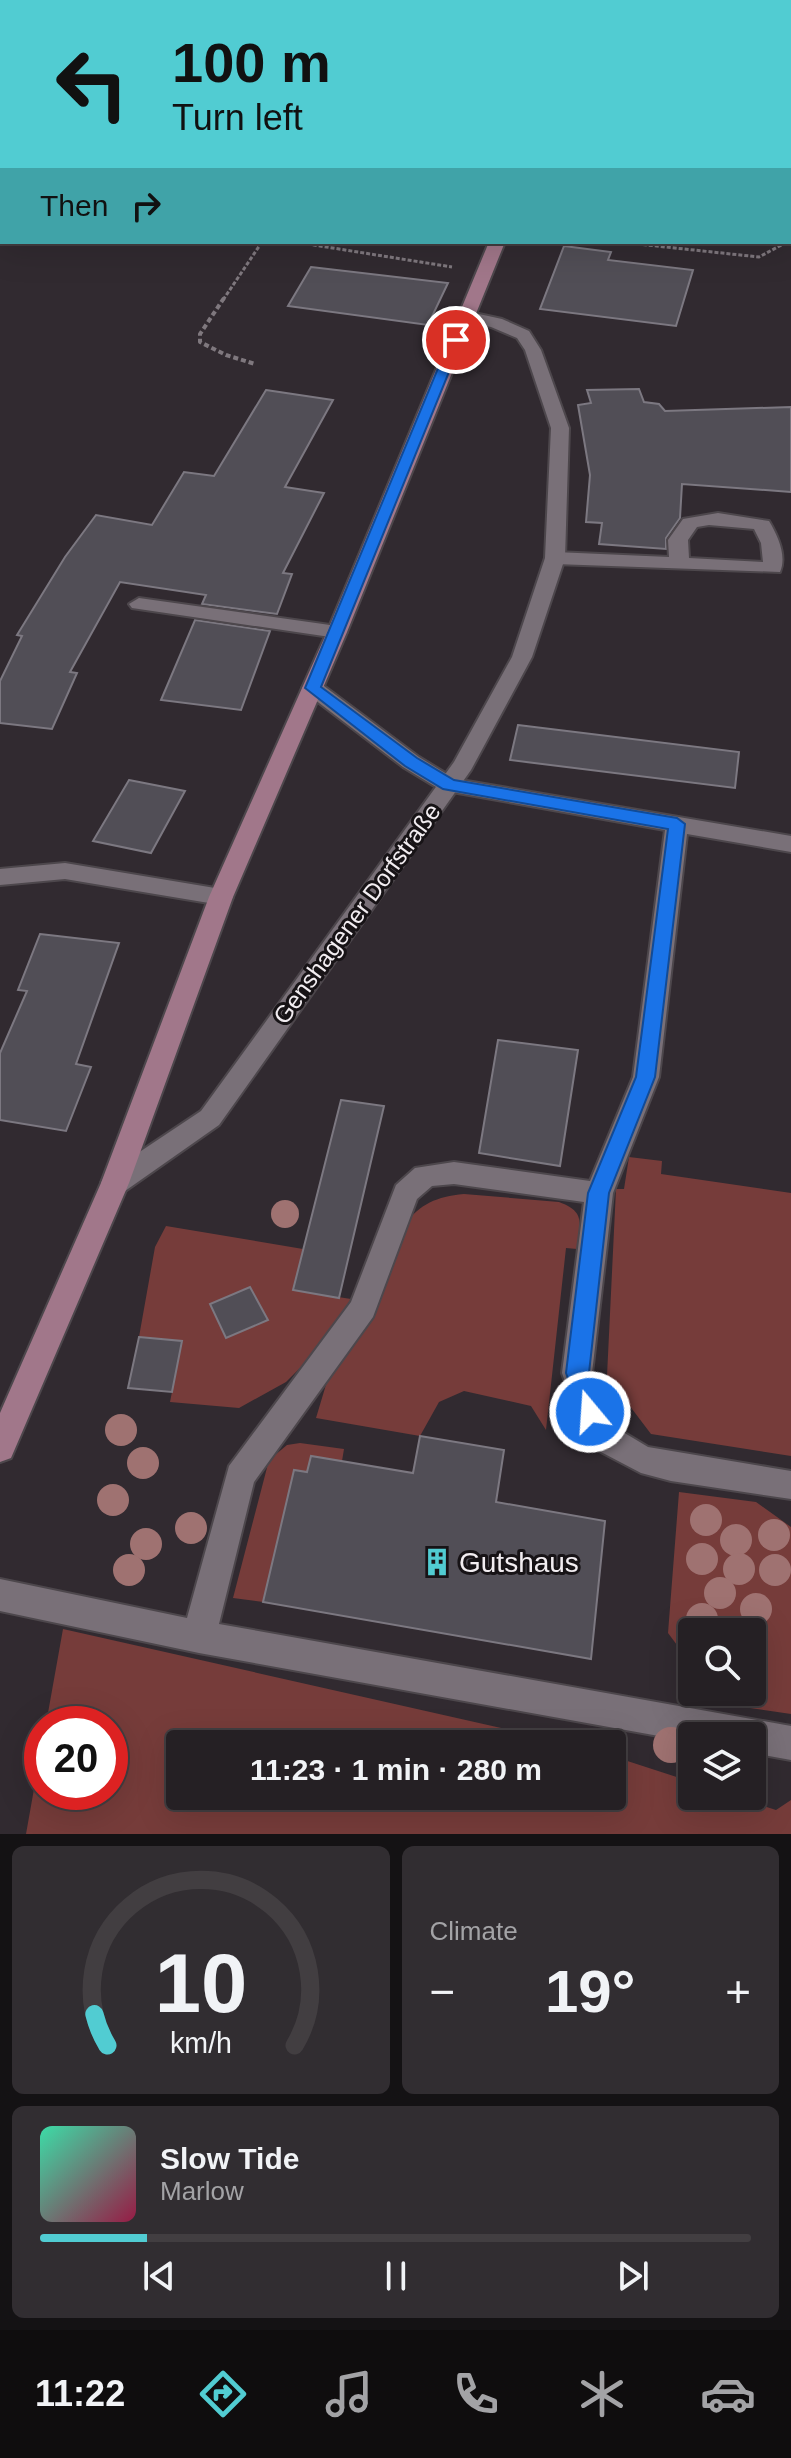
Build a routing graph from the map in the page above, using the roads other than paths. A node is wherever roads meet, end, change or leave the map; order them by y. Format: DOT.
graph roads {
  1 [pos="496,244"];
  2 [pos="465,316"];
  3 [pos="555,558"];
  4 [pos="679,562"];
  5 [pos="139,604"];
  6 [pos="337,632"];
  7 [pos="313,688"];
  8 [pos="449,785"];
  9 [pos="677,824"];
  10 [pos="791,844"];
  11 [pos="0,877"];
  12 [pos="221,897"];
  13 [pos="115,1183"];
  14 [pos="599,1193"];
  15 [pos="0,1448"];
  16 [pos="791,1485"];
  17 [pos="0,1595"];
  18 [pos="199,1637"];
  19 [pos="791,1743"];
  1 -- 2 [label="street"];
  2 -- 3 [label="street, Genshagener Dorfstraße"];
  2 -- 6 [label="street"];
  3 -- 4 [label="street"];
  3 -- 8 [label="street, Genshagener Dorfstraße"];
  4 -- 4 [label="street"];
  5 -- 6 [label="street"];
  6 -- 7 [label="street"];
  7 -- 8 [label="street"];
  7 -- 12 [label="street"];
  8 -- 9 [label="street"];
  8 -- 13 [label="street, Genshagener Dorfstraße"];
  9 -- 10 [label="street"];
  9 -- 14 [label="street"];
  11 -- 12 [label="street"];
  12 -- 13 [label="street"];
  13 -- 15 [label="street"];
  14 -- 16 [label="street"];
  14 -- 18 [label="street"];
  17 -- 18 [label="street"];
  18 -- 19 [label="street"];
}
